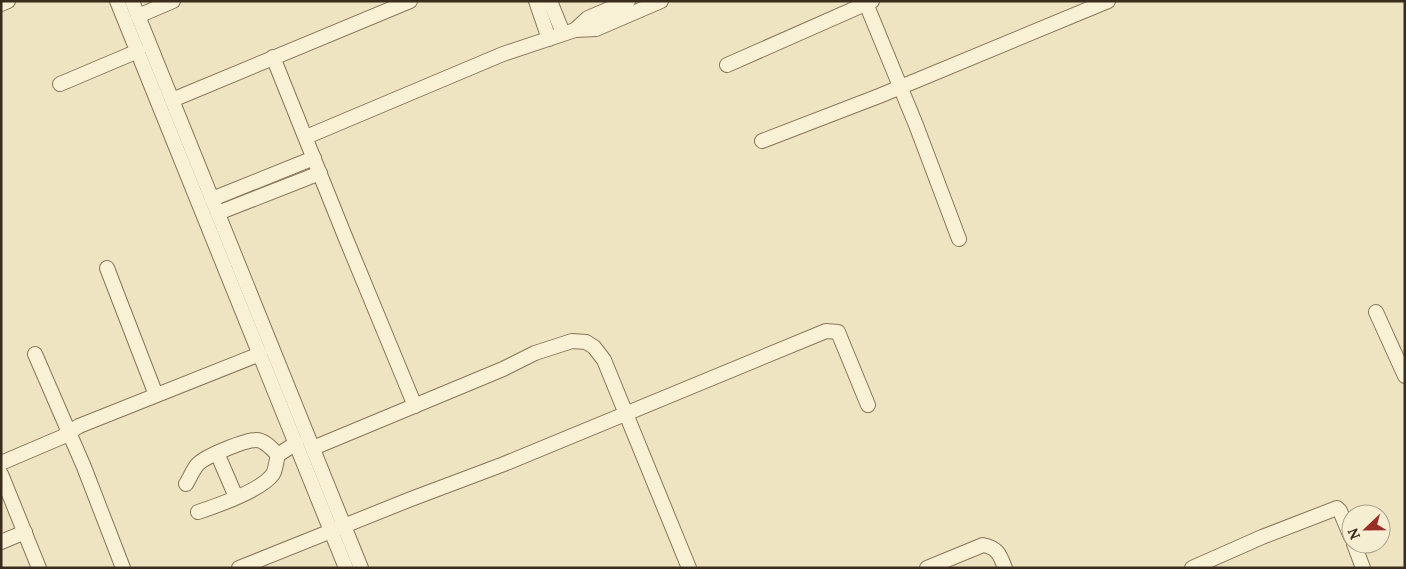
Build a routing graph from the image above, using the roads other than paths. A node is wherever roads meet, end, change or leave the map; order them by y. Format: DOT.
graph roads {
  1 [pos="8,1"];
  2 [pos="117,1"];
  3 [pos="132,1"];
  4 [pos="173,1"];
  5 [pos="410,1"];
  6 [pos="536,1"];
  7 [pos="550,1"];
  8 [pos="628,1"];
  9 [pos="661,1"];
  10 [pos="1108,1"];
  11 [pos="867,2"];
  12 [pos="1,4"];
  13 [pos="138,16"];
  14 [pos="569,32"];
  15 [pos="549,39"];
  16 [pos="138,51"];
  17 [pos="273,57"];
  18 [pos="727,65"];
  19 [pos="60,84"];
  20 [pos="900,87"];
  21 [pos="172,100"];
  22 [pos="306,137"];
  23 [pos="762,141"];
  24 [pos="314,158"];
  25 [pos="320,173"];
  26 [pos="212,199"];
  27 [pos="218,213"];
  28 [pos="960,239"];
  29 [pos="108,268"];
  30 [pos="1376,312"];
  31 [pos="36,354"];
  32 [pos="260,354"];
  33 [pos="1405,376"];
  34 [pos="156,395"];
  35 [pos="415,406"];
  36 [pos="868,406"];
  37 [pos="627,414"];
  38 [pos="69,433"];
  39 [pos="296,443"];
  40 [pos="313,448"];
  41 [pos="217,453"];
  42 [pos="278,455"];
  43 [pos="1,463"];
  44 [pos="1,474"];
  45 [pos="186,484"];
  46 [pos="236,497"];
  47 [pos="198,512"];
  48 [pos="1341,513"];
  49 [pos="338,528"];
  50 [pos="25,532"];
  51 [pos="1,542"];
  52 [pos="1358,554"];
  53 [pos="39,568"];
  54 [pos="123,568"];
  55 [pos="239,568"];
  56 [pos="346,568"];
  57 [pos="361,568"];
  58 [pos="689,568"];
  59 [pos="927,568"];
  60 [pos="1005,568"];
  61 [pos="1192,568"];
  62 [pos="1363,568"];
  1 -- 12 [label="street"];
  2 -- 16 [label="street"];
  3 -- 13 [label="street"];
  4 -- 13 [label="street"];
  5 -- 17 [label="street"];
  6 -- 15 [label="street"];
  7 -- 14 [label="street"];
  8 -- 14 [label="street"];
  9 -- 14 [label="street"];
  10 -- 20 [label="street"];
  11 -- 18 [label="street"];
  11 -- 20 [label="street"];
  13 -- 21 [label="street"];
  14 -- 15 [label="street"];
  15 -- 22 [label="street"];
  16 -- 19 [label="street"];
  16 -- 32 [label="street"];
  17 -- 21 [label="street"];
  17 -- 22 [label="street"];
  20 -- 23 [label="street"];
  20 -- 28 [label="street"];
  21 -- 26 [label="street"];
  22 -- 24 [label="street"];
  24 -- 25 [label="street"];
  24 -- 26 [label="street"];
  25 -- 27 [label="street"];
  25 -- 35 [label="street"];
  26 -- 27 [label="street"];
  27 -- 40 [label="street"];
  29 -- 34 [label="street"];
  30 -- 33 [label="street"];
  31 -- 38 [label="street"];
  32 -- 34 [label="street"];
  32 -- 39 [label="street"];
  34 -- 38 [label="street"];
  35 -- 37 [label="street"];
  35 -- 40 [label="street"];
  36 -- 37 [label="street"];
  37 -- 49 [label="street"];
  37 -- 58 [label="street"];
  38 -- 43 [label="street"];
  38 -- 54 [label="street"];
  39 -- 42 [label="street"];
  39 -- 49 [label="street"];
  40 -- 49 [label="street"];
  41 -- 42 [label="street"];
  41 -- 45 [label="street"];
  41 -- 46 [label="street"];
  42 -- 46 [label="street"];
  44 -- 50 [label="street"];
  46 -- 47 [label="street"];
  48 -- 61 [label="street"];
  49 -- 55 [label="street"];
  49 -- 56 [label="street"];
  49 -- 57 [label="street"];
  50 -- 51 [label="street"];
  50 -- 53 [label="street"];
  52 -- 62 [label="street"];
  59 -- 60 [label="street"];
}
